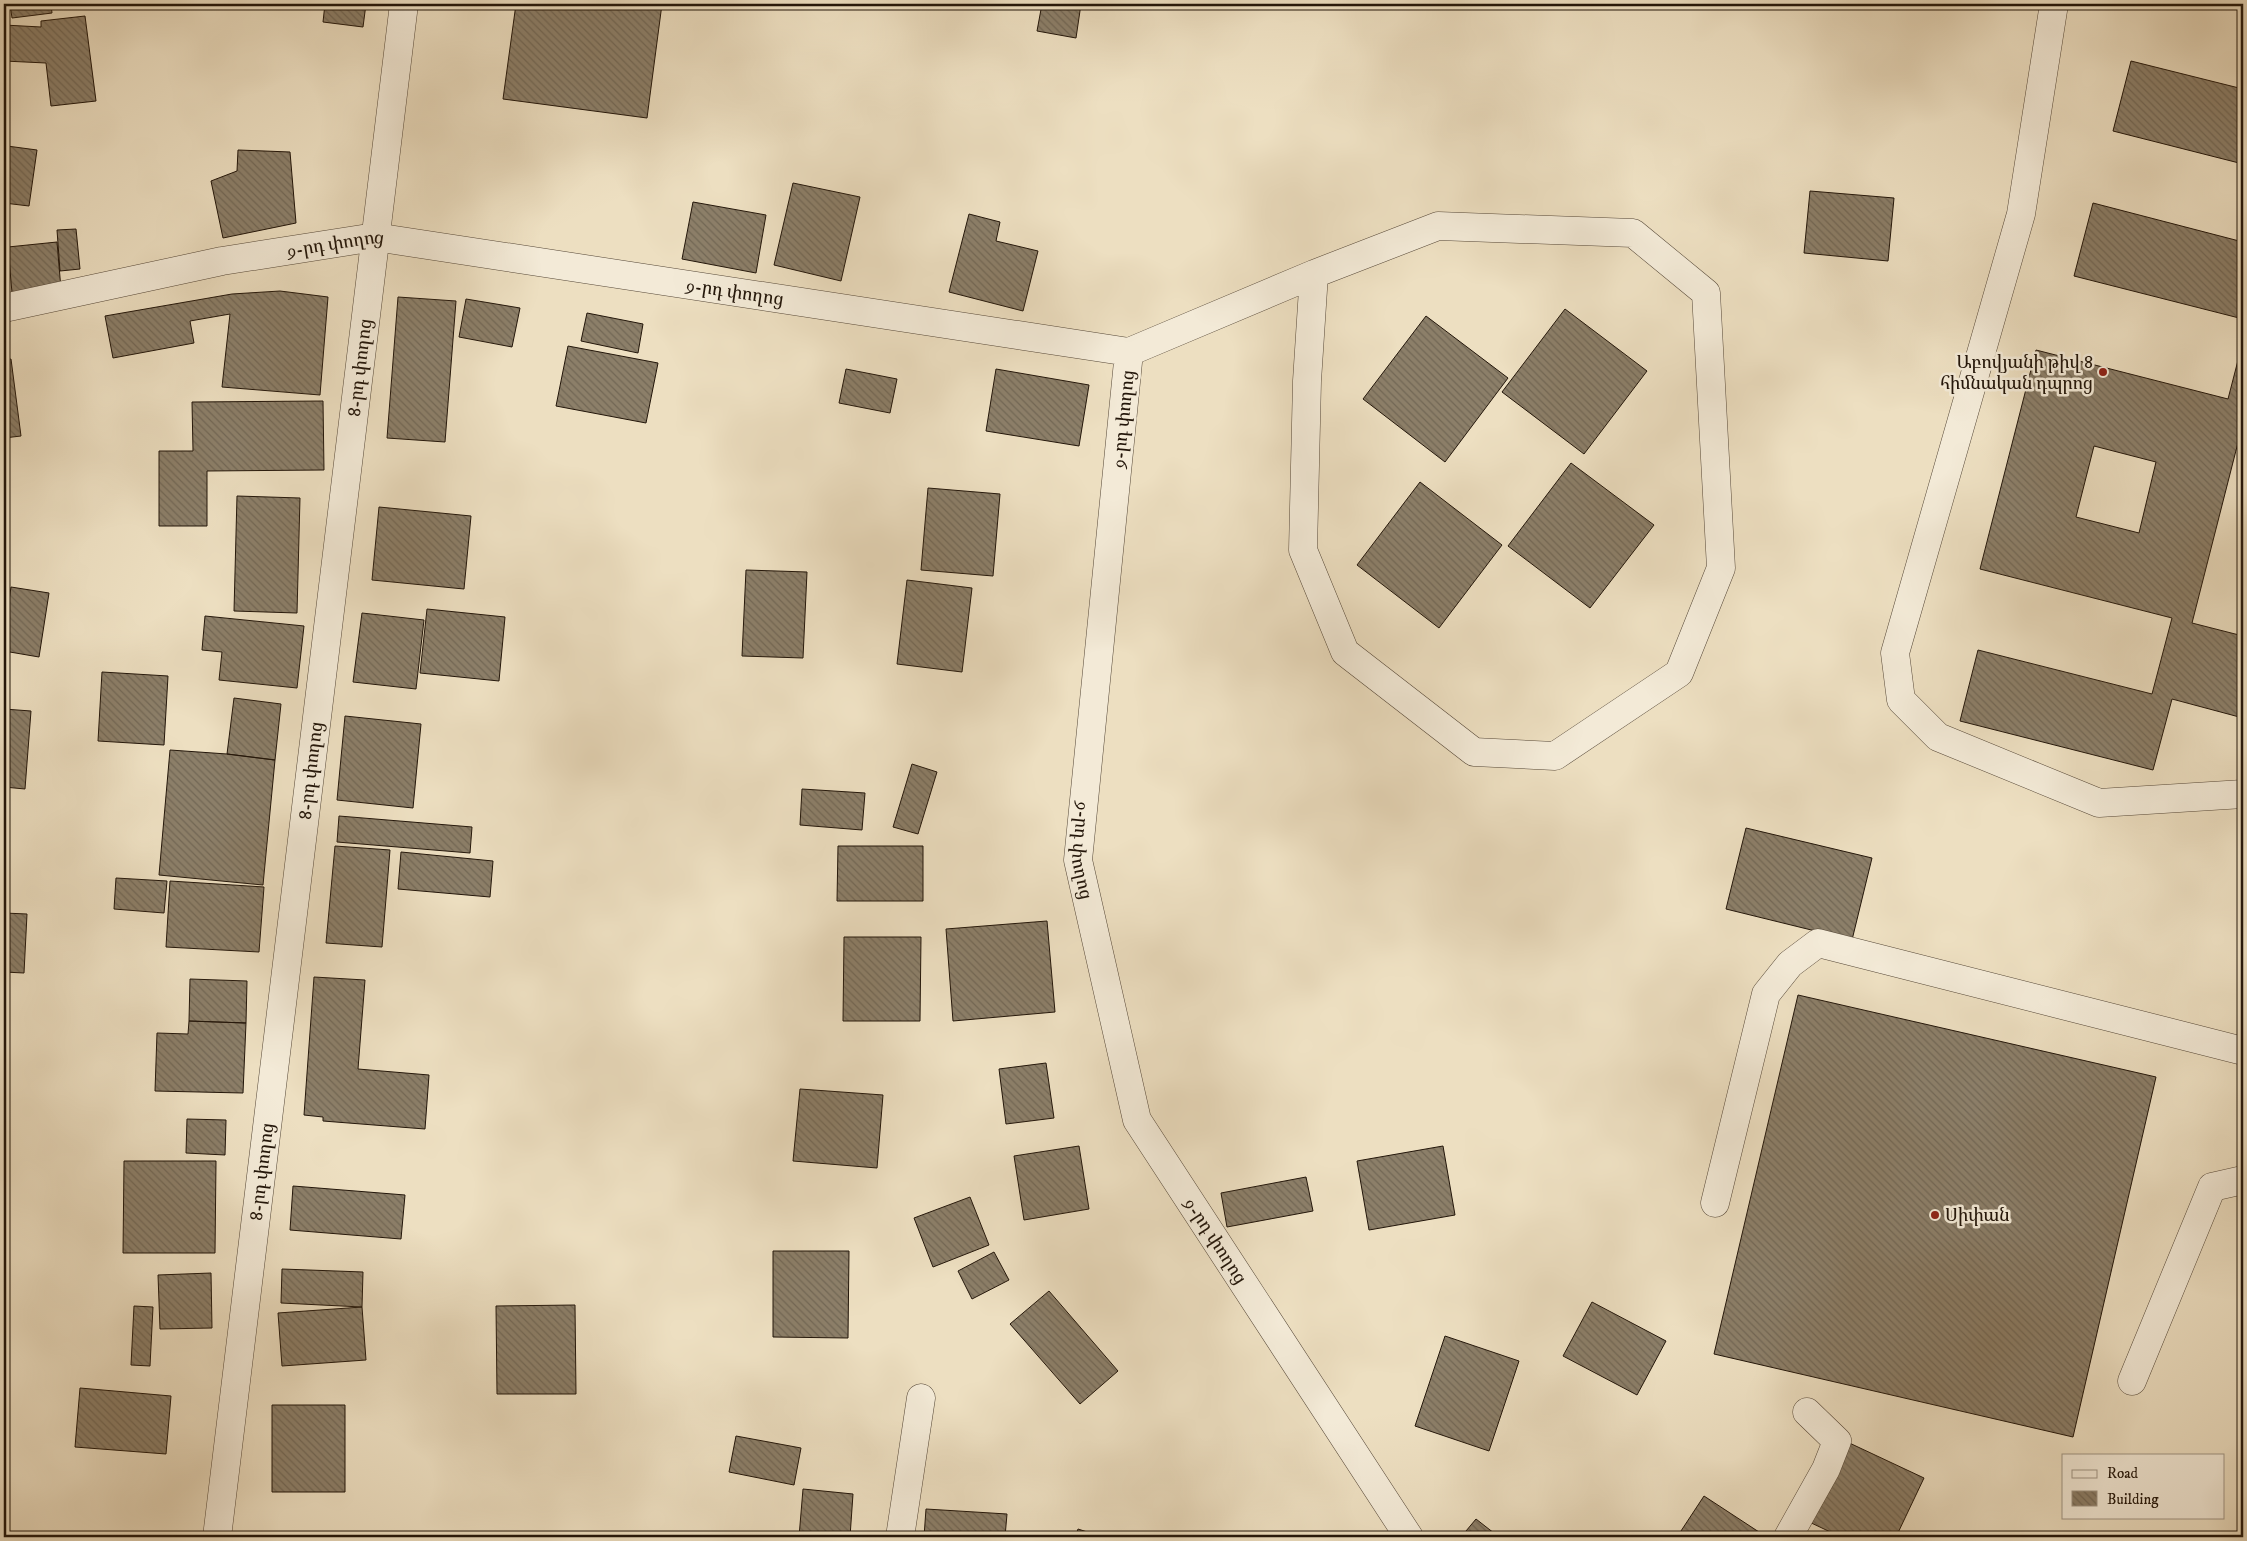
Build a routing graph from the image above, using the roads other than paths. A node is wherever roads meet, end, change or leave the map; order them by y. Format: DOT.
graph roads {
  1 [pos="404,4"];
  2 [pos="2054,4"];
  3 [pos="375,237"];
  4 [pos="1314,274"];
  5 [pos="4,308"];
  6 [pos="1129,352"];
  7 [pos="2243,794"];
  8 [pos="2243,1051"];
  9 [pos="2243,1178"];
  10 [pos="1716,1203"];
  11 [pos="2132,1381"];
  12 [pos="921,1398"];
  13 [pos="1807,1412"];
  14 [pos="216,1537"];
  15 [pos="900,1537"];
  16 [pos="1409,1537"];
  17 [pos="1788,1537"];
  1 -- 3 [label="street, 8-րդ փողոց"];
  2 -- 7 [label="street"];
  3 -- 5 [label="street, 9-րդ փողոց"];
  3 -- 6 [label="street, 9-րդ փողոց"];
  3 -- 14 [label="street, 8-րդ փողոց"];
  4 -- 4 [label="street"];
  4 -- 6 [label="street"];
  6 -- 16 [label="street, 9-րդ փողոց"];
  8 -- 10 [label="street"];
  9 -- 11 [label="street"];
  12 -- 15 [label="street"];
  13 -- 17 [label="street"];
}
